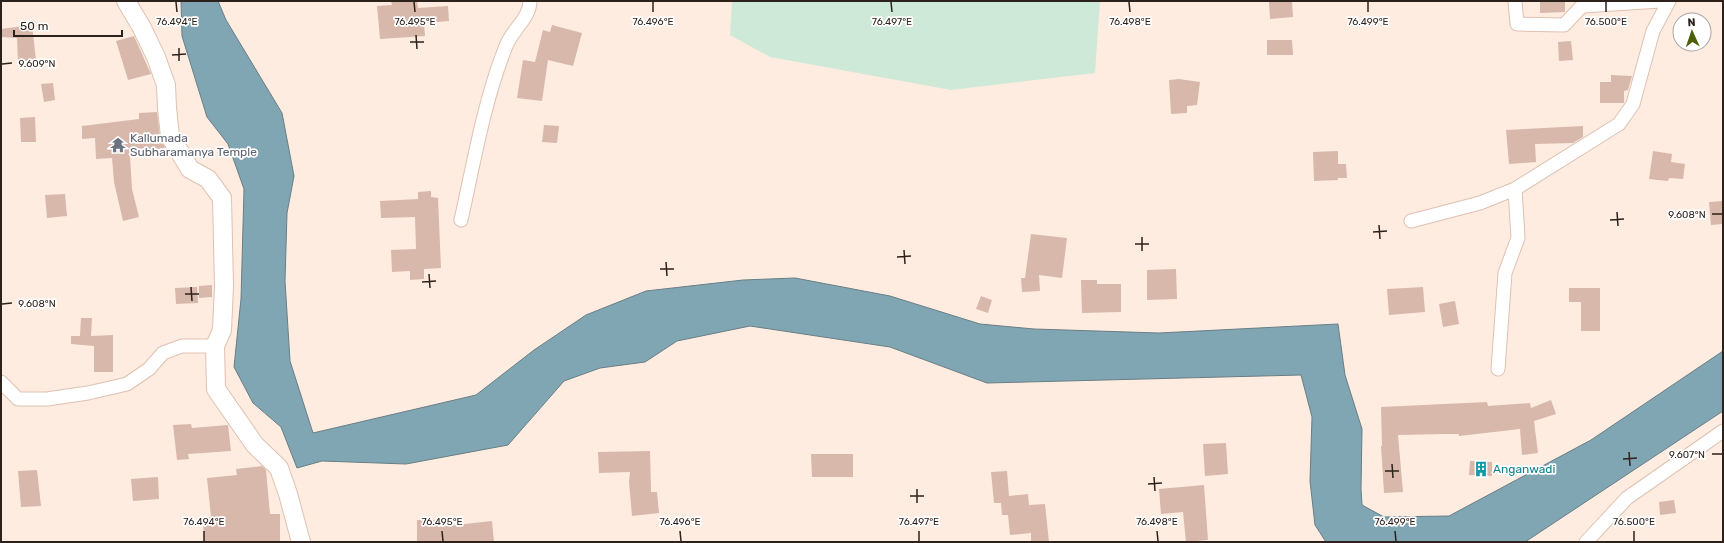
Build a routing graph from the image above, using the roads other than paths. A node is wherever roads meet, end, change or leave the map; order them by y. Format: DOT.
graph roads {
  1 [pos="126,1"];
  2 [pos="530,1"];
  3 [pos="1515,1"];
  4 [pos="1660,1"];
  5 [pos="1669,1"];
  6 [pos="1515,189"];
  7 [pos="461,220"];
  8 [pos="1411,221"];
  9 [pos="215,346"];
  10 [pos="1498,369"];
  11 [pos="1,382"];
  12 [pos="1723,431"];
  13 [pos="301,542"];
  14 [pos="1586,542"];
  1 -- 9 [label="main road"];
  2 -- 7 [label="street"];
  3 -- 4 [label="street"];
  5 -- 6 [label="street"];
  6 -- 8 [label="street"];
  6 -- 10 [label="street"];
  9 -- 11 [label="street"];
  9 -- 13 [label="main road"];
  12 -- 14 [label="street"];
}
